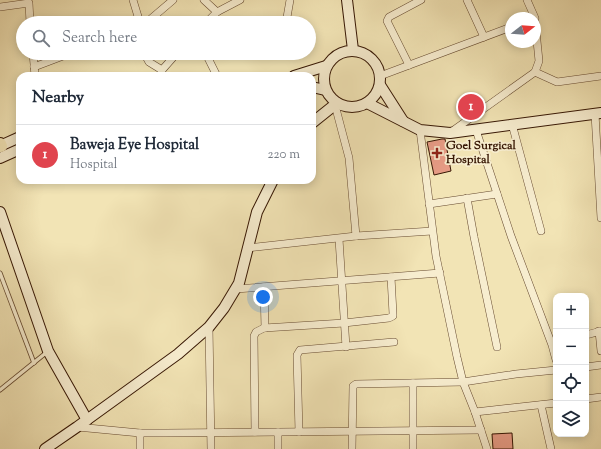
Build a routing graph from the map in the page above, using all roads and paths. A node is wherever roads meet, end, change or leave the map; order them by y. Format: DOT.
graph roads {
  1 [pos="133,0"];
  2 [pos="173,0"];
  3 [pos="204,0"];
  4 [pos="240,0"];
  5 [pos="290,0"];
  6 [pos="347,0"];
  7 [pos="420,0"];
  8 [pos="467,0"];
  9 [pos="527,0"];
  10 [pos="32,1"];
  11 [pos="0,7"];
  12 [pos="217,12"];
  13 [pos="532,12"];
  14 [pos="31,16"];
  15 [pos="138,16"];
  16 [pos="154,16"];
  17 [pos="213,16"];
  18 [pos="287,16"];
  19 [pos="505,29"];
  20 [pos="484,37"];
  21 [pos="538,48"];
  22 [pos="352,50"];
  23 [pos="34,60"];
  24 [pos="52,60"];
  25 [pos="148,60"];
  26 [pos="171,60"];
  27 [pos="209,60"];
  28 [pos="409,65"];
  29 [pos="326,66"];
  30 [pos="34,67"];
  31 [pos="35,72"];
  32 [pos="160,72"];
  33 [pos="162,72"];
  34 [pos="215,72"];
  35 [pos="307,72"];
  36 [pos="535,72"];
  37 [pos="601,76"];
  38 [pos="380,80"];
  39 [pos="316,88"];
  40 [pos="325,90"];
  41 [pos="367,103"];
  42 [pos="336,104"];
  43 [pos="598,114"];
  44 [pos="316,120"];
  45 [pos="404,123"];
  46 [pos="512,124"];
  47 [pos="420,130"];
  48 [pos="476,130"];
  49 [pos="450,133"];
  50 [pos="16,139"];
  51 [pos="0,145"];
  52 [pos="16,151"];
  53 [pos="0,158"];
  54 [pos="271,184"];
  55 [pos="497,194"];
  56 [pos="467,198"];
  57 [pos="429,204"];
  58 [pos="0,212"];
  59 [pos="601,218"];
  60 [pos="432,231"];
  61 [pos="541,232"];
  62 [pos="356,236"];
  63 [pos="339,238"];
  64 [pos="247,248"];
  65 [pos="440,273"];
  66 [pos="0,274"];
  67 [pos="390,277"];
  68 [pos="342,281"];
  69 [pos="264,287"];
  70 [pos="236,289"];
  71 [pos="344,323"];
  72 [pos="209,327"];
  73 [pos="265,328"];
  74 [pos="600,331"];
  75 [pos="589,334"];
  76 [pos="553,341"];
  77 [pos="394,342"];
  78 [pos="498,346"];
  79 [pos="346,347"];
  80 [pos="48,351"];
  81 [pos="601,351"];
  82 [pos="34,363"];
  83 [pos="601,365"];
  84 [pos="589,367"];
  85 [pos="553,370"];
  86 [pos="463,382"];
  87 [pos="413,383"];
  88 [pos="0,390"];
  89 [pos="601,397"];
  90 [pos="589,399"];
  91 [pos="553,403"];
  92 [pos="541,405"];
  93 [pos="475,412"];
  94 [pos="87,420"];
  95 [pos="77,428"];
  96 [pos="413,430"];
  97 [pos="481,430"];
  98 [pos="352,431"];
  99 [pos="255,432"];
  100 [pos="278,432"];
  101 [pos="299,432"];
  102 [pos="140,433"];
  103 [pos="211,433"];
  104 [pos="45,449"];
  105 [pos="140,449"];
  106 [pos="211,449"];
  107 [pos="278,449"];
  108 [pos="352,449"];
  109 [pos="413,449"];
  110 [pos="487,449"];
  111 [pos="550,449"];
  1 -- 15 [label="street"];
  2 -- 16 [label="street"];
  3 -- 12 [label="street"];
  4 -- 12 [label="street"];
  5 -- 18 [label="street"];
  6 -- 22 [label="street"];
  7 -- 28 [label="street"];
  8 -- 20 [label="street"];
  9 -- 13 [label="street"];
  10 -- 11 [label="street"];
  10 -- 14 [label="street"];
  12 -- 17 [label="street"];
  19 -- 20 [label="street"];
  20 -- 28 [label="street"];
  21 -- 36 [label="street"];
  22 -- 29 [label="street"];
  22 -- 38 [label="street"];
  23 -- 30 [label="street"];
  24 -- 30 [label="street"];
  25 -- 32 [label="street"];
  26 -- 33 [label="street"];
  27 -- 34 [label="street"];
  28 -- 38 [label="street"];
  29 -- 35 [label="street"];
  29 -- 40 [label="street"];
  30 -- 31 [label="street"];
  36 -- 37 [label="street"];
  36 -- 49 [label="street"];
  38 -- 41 [label="street"];
  38 -- 45 [label="street"];
  39 -- 40 [label="street"];
  40 -- 42 [label="street"];
  41 -- 42 [label="street"];
  41 -- 45 [label="street"];
  42 -- 44 [label="street"];
  42 -- 62 [label="street"];
  43 -- 46 [label="street"];
  43 -- 59 [label="street"];
  45 -- 47 [label="street"];
  46 -- 48 [label="street"];
  46 -- 61 [label="street"];
  47 -- 49 [label="street"];
  47 -- 57 [label="street"];
  48 -- 49 [label="street"];
  48 -- 55 [label="street"];
  50 -- 51 [label="street"];
  52 -- 53 [label="street"];
  54 -- 64 [label="street"];
  55 -- 56 [label="street"];
  55 -- 76 [label="street"];
  56 -- 57 [label="street"];
  56 -- 78 [label="street"];
  57 -- 60 [label="street"];
  58 -- 80 [label="street"];
  60 -- 62 [label="street"];
  60 -- 65 [label="street"];
  62 -- 63 [label="street"];
  63 -- 64 [label="street"];
  63 -- 68 [label="street"];
  64 -- 70 [label="street"];
  65 -- 67 [label="street"];
  65 -- 86 [label="street"];
  66 -- 82 [label="lane"];
  67 -- 68 [label="street"];
  67 -- 71 [label="street"];
  68 -- 69 [label="street"];
  68 -- 71 [label="street"];
  69 -- 70 [label="street"];
  69 -- 73 [label="street"];
  70 -- 72 [label="street"];
  71 -- 73 [label="street"];
  71 -- 79 [label="street"];
  72 -- 94 [label="street"];
  72 -- 103 [label="street"];
  73 -- 99 [label="street"];
  74 -- 75 [label="street"];
  74 -- 81 [label="street"];
  77 -- 79 [label="street"];
  79 -- 101 [label="street"];
  80 -- 82 [label="lane"];
  80 -- 94 [label="street"];
  82 -- 88 [label="lane"];
  83 -- 84 [label="street"];
  85 -- 86 [label="street"];
  86 -- 87 [label="street"];
  86 -- 93 [label="street"];
  87 -- 96 [label="street"];
  87 -- 98 [label="street"];
  89 -- 90 [label="street"];
  91 -- 92 [label="street"];
  92 -- 93 [label="street"];
  92 -- 111 [label="street"];
  93 -- 97 [label="street"];
  94 -- 95 [label="street"];
  95 -- 102 [label="street"];
  95 -- 104 [label="street"];
  96 -- 97 [label="street"];
  96 -- 98 [label="street"];
  96 -- 109 [label="street"];
  97 -- 110 [label="street"];
  98 -- 101 [label="street"];
  98 -- 108 [label="street"];
  99 -- 100 [label="street"];
  99 -- 103 [label="street"];
  100 -- 101 [label="street"];
  100 -- 107 [label="street"];
  102 -- 103 [label="street"];
  102 -- 105 [label="street"];
  103 -- 106 [label="street"];
}
